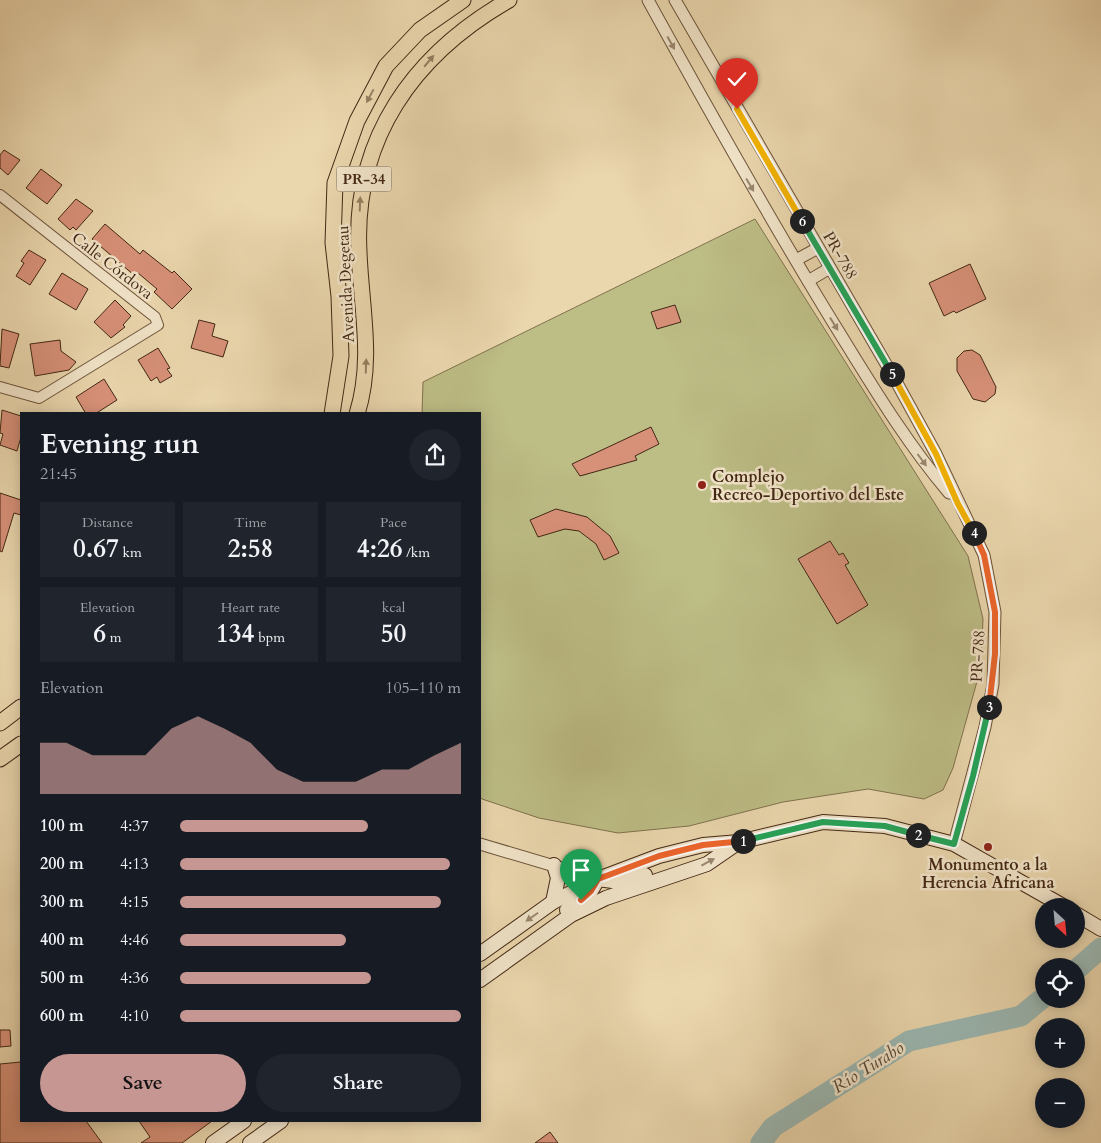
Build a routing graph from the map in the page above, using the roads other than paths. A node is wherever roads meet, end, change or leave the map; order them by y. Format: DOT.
graph roads {
  1 [pos="463,0"];
  2 [pos="509,0"];
  3 [pos="648,0"];
  4 [pos="675,0"];
  5 [pos="0,195"];
  6 [pos="818,248"];
  7 [pos="796,260"];
  8 [pos="830,268"];
  9 [pos="808,281"];
  10 [pos="0,387"];
  11 [pos="332,412"];
  12 [pos="358,412"];
  13 [pos="958,504"];
  14 [pos="14,712"];
  15 [pos="0,723"];
  16 [pos="20,745"];
  17 [pos="0,759"];
  18 [pos="739,842"];
  19 [pos="481,844"];
  20 [pos="954,844"];
  21 [pos="554,865"];
  22 [pos="683,872"];
  23 [pos="598,879"];
  24 [pos="1050,898"];
  25 [pos="553,902"];
  26 [pos="1085,919"];
  27 [pos="1101,929"];
  28 [pos="481,953"];
  29 [pos="481,973"];
  30 [pos="481,979"];
  31 [pos="243,1122"];
  32 [pos="280,1122"];
  33 [pos="213,1143"];
  34 [pos="250,1143"];
  1 -- 11 [label="main road, Avenida Degetau / PR-34, one-way"];
  12 -- 2 [label="main road, Avenida Degetau / PR-34, one-way"];
  3 -- 7 [label="street, PR-788 / PR-788, one-way"];
  4 -- 6 [label="street, PR-788 / PR-788"];
  5 -- 10 [label="street, Calle Córdova"];
  6 -- 7 [label="street"];
  6 -- 8 [label="street, PR-788 / PR-788"];
  7 -- 9 [label="street, PR-788 / PR-788"];
  8 -- 9 [label="street"];
  8 -- 13 [label="street, PR-788 / PR-788"];
  9 -- 13 [label="street, PR-788 / PR-788, one-way"];
  13 -- 20 [label="street, PR-788 / PR-788"];
  14 -- 15 [label="main road"];
  16 -- 17 [label="main road"];
  18 -- 20 [label="main road"];
  22 -- 18 [label="main road, one-way"];
  18 -- 23 [label="main road"];
  19 -- 21 [label="street"];
  20 -- 24 [label="main road"];
  21 -- 23 [label="street"];
  21 -- 25 [label="main road"];
  22 -- 23 [label="main road"];
  22 -- 30 [label="main road"];
  23 -- 25 [label="main road"];
  23 -- 29 [label="main road"];
  25 -- 28 [label="main road, one-way"];
  26 -- 27 [label="main road"];
  31 -- 33 [label="main road"];
  32 -- 34 [label="main road"];
}
